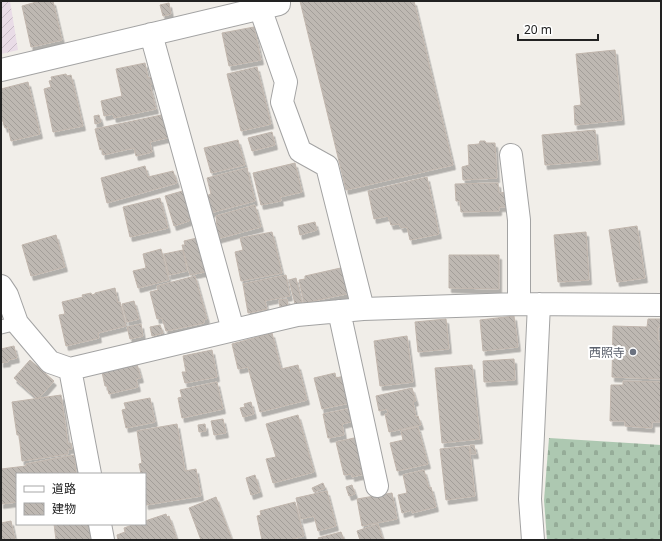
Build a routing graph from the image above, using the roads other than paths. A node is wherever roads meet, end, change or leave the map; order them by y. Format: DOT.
graph roads {
  1 [pos="269,5"];
  2 [pos="150,34"];
  3 [pos="1,70"];
  4 [pos="511,155"];
  5 [pos="1,286"];
  6 [pos="529,304"];
  7 [pos="661,305"];
  8 [pos="363,309"];
  9 [pos="339,311"];
  10 [pos="9,325"];
  11 [pos="233,330"];
  12 [pos="70,369"];
  13 [pos="90,473"];
  14 [pos="377,486"];
  15 [pos="100,525"];
  16 [pos="103,540"];
  17 [pos="533,540"];
  1 -- 2 [label="street"];
  1 -- 8 [label="street"];
  2 -- 3 [label="street"];
  2 -- 11 [label="street"];
  4 -- 6 [label="street"];
  5 -- 10 [label="street"];
  6 -- 7 [label="street"];
  6 -- 8 [label="street"];
  6 -- 17 [label="street"];
  8 -- 9 [label="street"];
  9 -- 11 [label="street"];
  9 -- 14 [label="street"];
  10 -- 12 [label="street"];
  11 -- 12 [label="street"];
  12 -- 13 [label="street"];
  15 -- 16 [label="street"];
}
